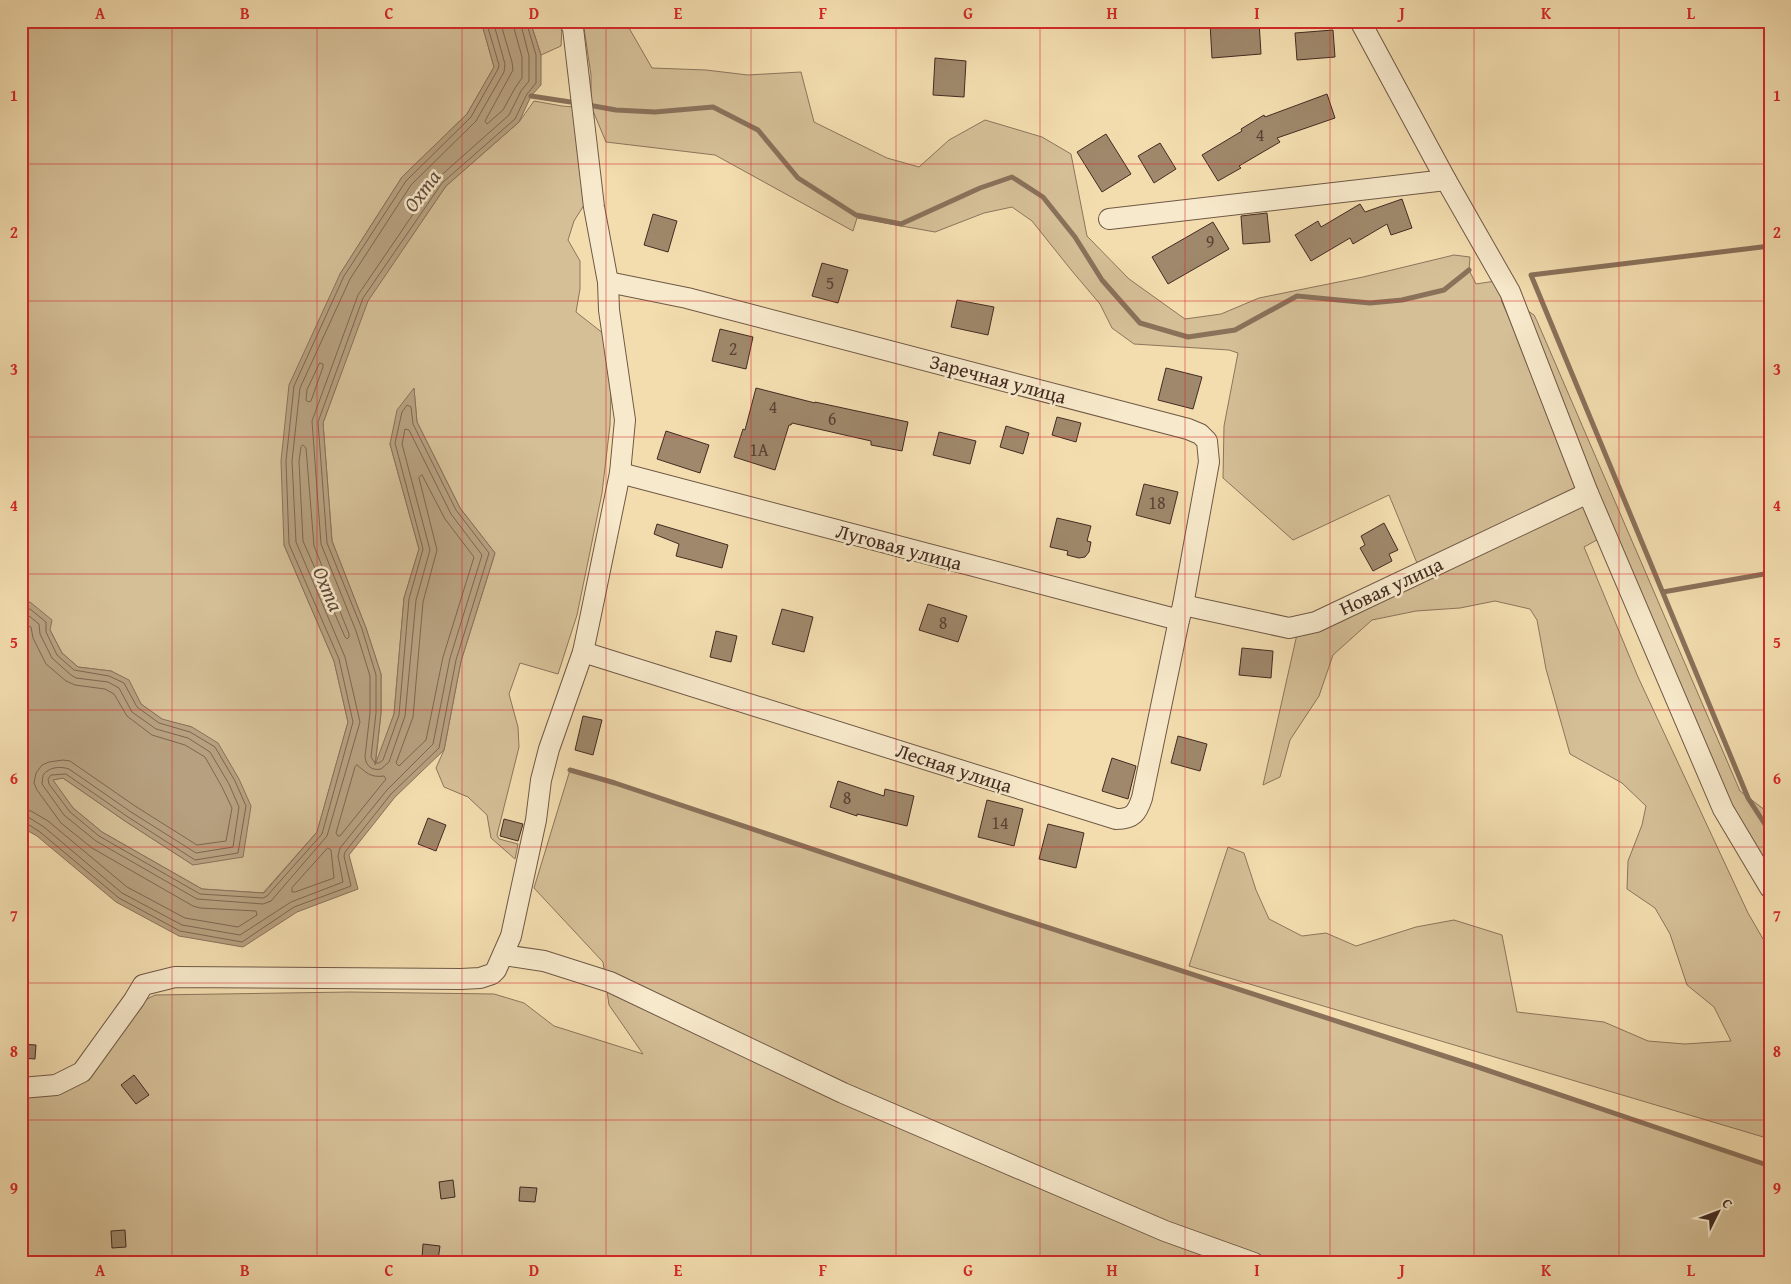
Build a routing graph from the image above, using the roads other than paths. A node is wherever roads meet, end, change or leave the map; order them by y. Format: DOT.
graph roads {
  1 [pos="569,21"];
  2 [pos="1360,21"];
  3 [pos="1446,180"];
  4 [pos="1109,219"];
  5 [pos="608,282"];
  6 [pos="620,473"];
  7 [pos="1588,493"];
  8 [pos="1181,613"];
  9 [pos="583,652"];
  10 [pos="1770,888"];
  11 [pos="502,955"];
  12 [pos="21,1088"];
  13 [pos="1254,1263"];
  1 -- 5 [label="street"];
  2 -- 3 [label="street"];
  3 -- 4 [label="street"];
  3 -- 7 [label="street"];
  5 -- 6 [label="street"];
  5 -- 8 [label="street, Заречная улица"];
  6 -- 8 [label="street, Луговая улица"];
  6 -- 9 [label="street"];
  7 -- 8 [label="street, Новая улица"];
  7 -- 10 [label="street"];
  8 -- 9 [label="street, Лесная улица"];
  9 -- 11 [label="street"];
  11 -- 12 [label="street"];
  11 -- 13 [label="street"];
}
